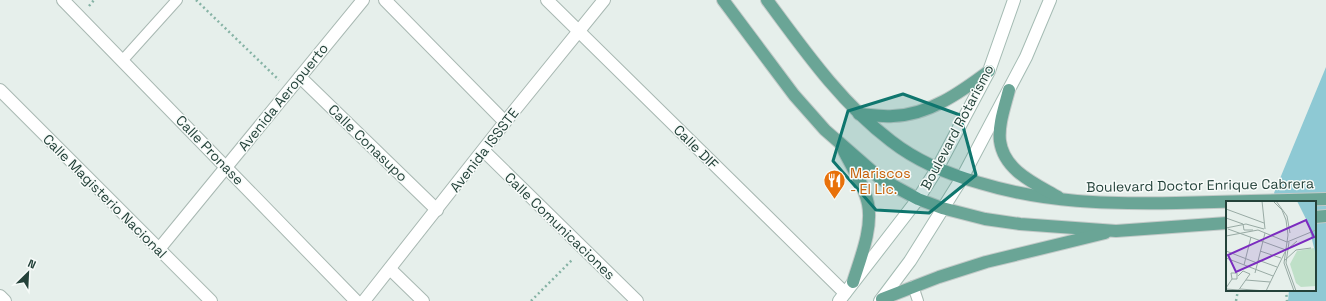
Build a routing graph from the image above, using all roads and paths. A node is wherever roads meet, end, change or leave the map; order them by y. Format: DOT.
graph roads {
  1 [pos="63,0"];
  2 [pos="177,0"];
  3 [pos="196,0"];
  4 [pos="363,0"];
  5 [pos="385,0"];
  6 [pos="547,0"];
  7 [pos="604,0"];
  8 [pos="723,0"];
  9 [pos="767,0"];
  10 [pos="1014,0"];
  11 [pos="1050,0"];
  12 [pos="579,31"];
  13 [pos="122,60"];
  14 [pos="989,71"];
  15 [pos="300,77"];
  16 [pos="0,90"];
  17 [pos="289,90"];
  18 [pos="1009,90"];
  19 [pos="859,114"];
  20 [pos="505,122"];
  21 [pos="840,144"];
  22 [pos="484,151"];
  23 [pos="226,167"];
  24 [pos="937,169"];
  25 [pos="962,178"];
  26 [pos="918,199"];
  27 [pos="1326,199"];
  28 [pos="1065,201"];
  29 [pos="1260,201"];
  30 [pos="1226,202"];
  31 [pos="942,208"];
  32 [pos="437,210"];
  33 [pos="1326,216"];
  34 [pos="1316,217"];
  35 [pos="1226,222"];
  36 [pos="1116,231"];
  37 [pos="583,248"];
  38 [pos="159,249"];
  39 [pos="390,269"];
  40 [pos="853,282"];
  41 [pos="913,286"];
  42 [pos="1238,291"];
  43 [pos="0,296"];
  44 [pos="842,297"];
  45 [pos="881,300"];
  46 [pos="5,301"];
  47 [pos="211,301"];
  48 [pos="356,301"];
  49 [pos="364,301"];
  50 [pos="423,301"];
  51 [pos="531,301"];
  52 [pos="637,301"];
  53 [pos="918,301"];
  54 [pos="1236,301"];
  1 -- 13 [label="street, Calle Pronase"];
  2 -- 13 [label="lane"];
  3 -- 17 [label="path"];
  4 -- 15 [label="street, Avenida Aeropuerto"];
  5 -- 20 [label="street"];
  6 -- 12 [label="street, Calle DIF"];
  7 -- 12 [label="street, Avenida ISSSTE"];
  8 -- 21 [label="main road"];
  9 -- 19 [label="main road, Boulevard Doctor Enrique Cabrera"];
  10 -- 14 [label="street, Boulevard Rotarismo"];
  11 -- 18 [label="street, Boulevard Rotarismo"];
  12 -- 20 [label="street, Avenida ISSSTE"];
  12 -- 44 [label="street, Calle DIF"];
  13 -- 23 [label="street, Calle Pronase"];
  14 -- 19 [label="main road"];
  14 -- 24 [label="street, Boulevard Rotarismo"];
  15 -- 17 [label="street, Avenida Aeropuerto"];
  15 -- 32 [label="street, Calle Conasupo"];
  16 -- 38 [label="street, Calle Magisterio Nacional"];
  17 -- 23 [label="street, Avenida Aeropuerto"];
  18 -- 25 [label="street, Boulevard Rotarismo"];
  18 -- 28 [label="main road"];
  19 -- 24 [label="main road, Boulevard Doctor Enrique Cabrera"];
  20 -- 22 [label="street, Avenida ISSSTE"];
  21 -- 26 [label="main road"];
  21 -- 40 [label="main road"];
  22 -- 32 [label="street, Avenida ISSSTE"];
  22 -- 37 [label="street, Calle Comunicaciones"];
  23 -- 38 [label="street, Avenida Aeropuerto"];
  23 -- 48 [label="street, Calle Pronase"];
  24 -- 25 [label="main road, Boulevard Doctor Enrique Cabrera"];
  24 -- 26 [label="street, Boulevard Rotarismo"];
  25 -- 28 [label="main road, Boulevard Doctor Enrique Cabrera"];
  25 -- 31 [label="street, Boulevard Rotarismo"];
  26 -- 31 [label="main road"];
  26 -- 40 [label="street, Boulevard Rotarismo"];
  27 -- 29 [label="main road, Boulevard Doctor Enrique Cabrera"];
  28 -- 30 [label="main road, Boulevard Doctor Enrique Cabrera"];
  31 -- 36 [label="main road"];
  31 -- 45 [label="street, Boulevard Rotarismo"];
  32 -- 39 [label="street, Avenida ISSSTE"];
  33 -- 34 [label="main road"];
  35 -- 36 [label="main road"];
  36 -- 41 [label="main road"];
  37 -- 51 [label="path"];
  37 -- 52 [label="street, Calle Comunicaciones"];
  38 -- 47 [label="street, Calle Magisterio Nacional"];
  39 -- 49 [label="street, Avenida ISSSTE"];
  39 -- 50 [label="street"];
  40 -- 44 [label="street, Boulevard Rotarismo"];
  41 -- 45 [label="main road"];
  41 -- 53 [label="lane"];
  42 -- 54 [label="path"];
  43 -- 46 [label="street"];
}
